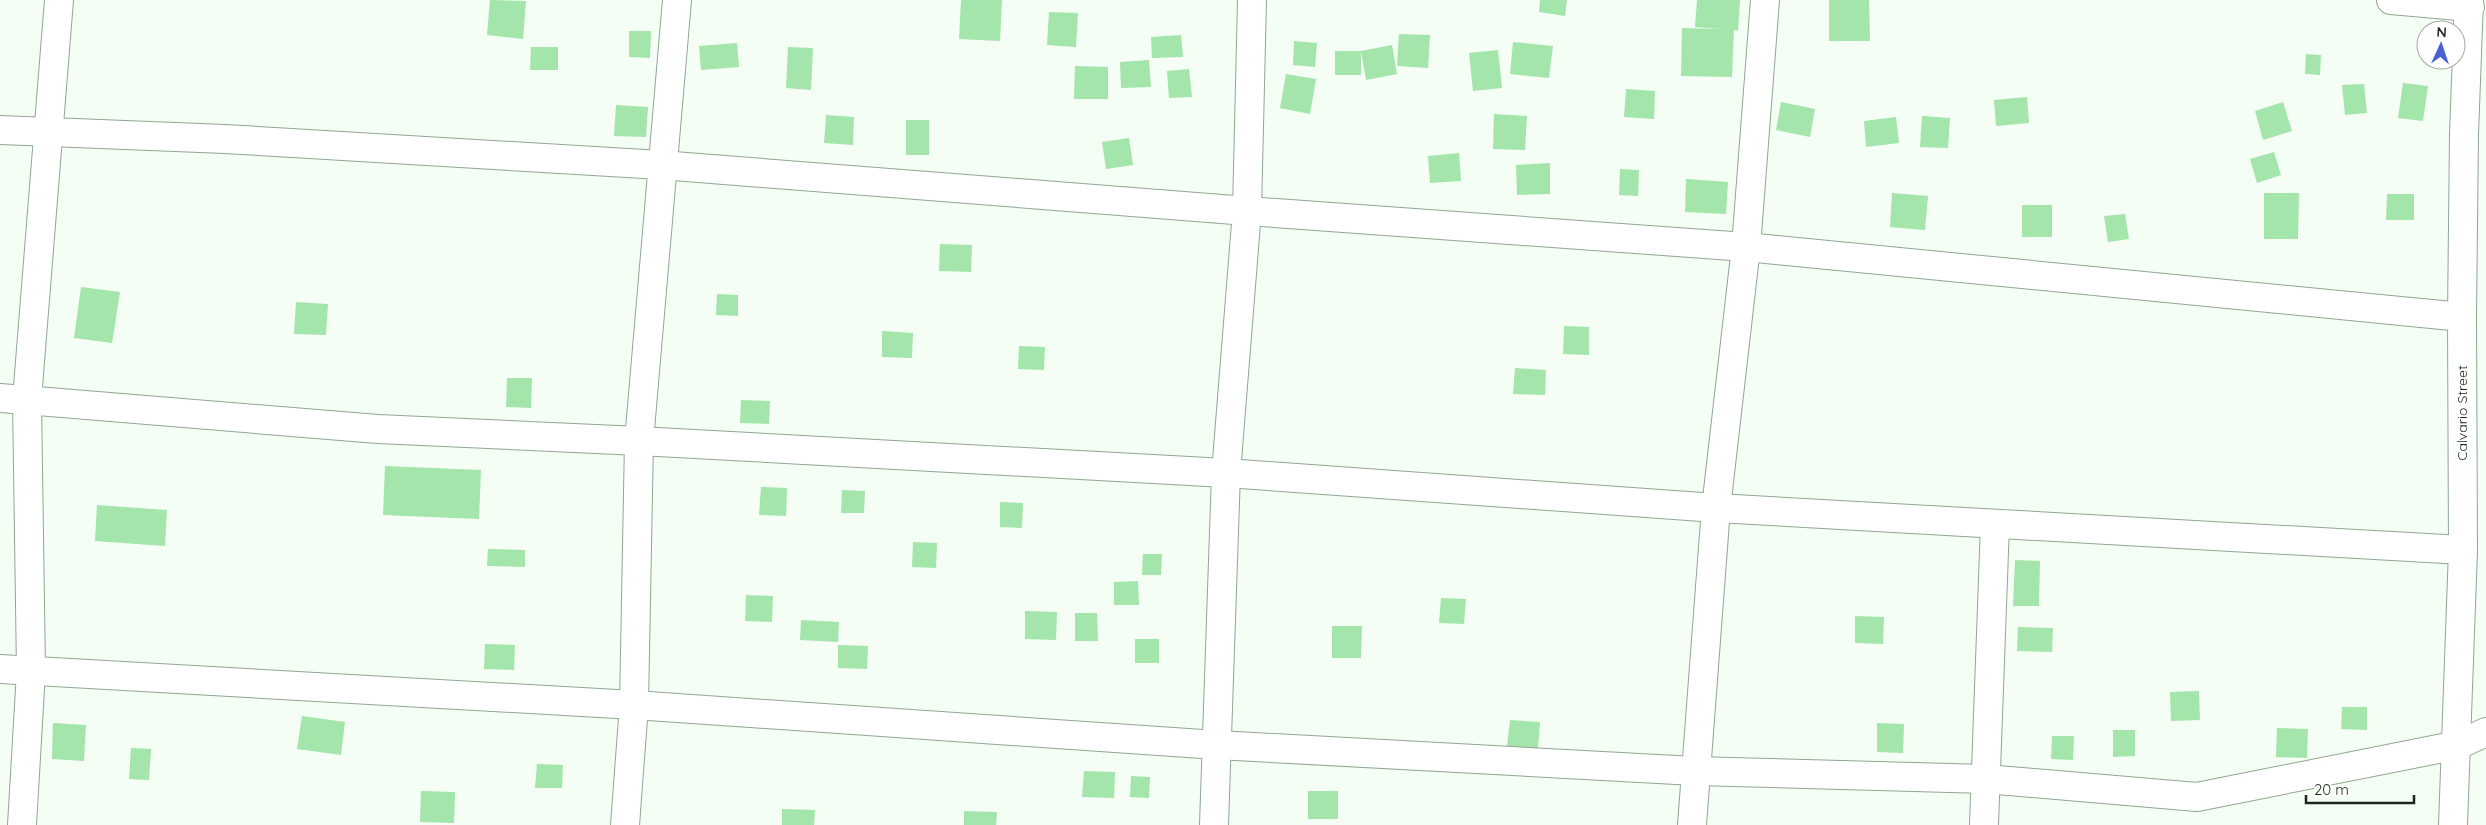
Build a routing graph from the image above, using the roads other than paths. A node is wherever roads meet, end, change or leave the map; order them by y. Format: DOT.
graph roads {
  1 [pos="59,0"];
  2 [pos="677,0"];
  3 [pos="1252,0"];
  4 [pos="1764,0"];
  5 [pos="2391,0"];
  6 [pos="2470,4"];
  7 [pos="0,130"];
  8 [pos="2475,130"];
  9 [pos="48,133"];
  10 [pos="661,165"];
  11 [pos="1246,212"];
  12 [pos="1746,246"];
  13 [pos="2462,317"];
  14 [pos="0,398"];
  15 [pos="27,399"];
  16 [pos="639,441"];
  17 [pos="1226,473"];
  18 [pos="1716,508"];
  19 [pos="1996,524"];
  20 [pos="2463,550"];
  21 [pos="0,669"];
  22 [pos="31,672"];
  23 [pos="634,705"];
  24 [pos="2486,732"];
  25 [pos="1217,745"];
  26 [pos="2458,745"];
  27 [pos="1695,771"];
  28 [pos="1986,780"];
  29 [pos="22,825"];
  30 [pos="625,825"];
  31 [pos="1214,825"];
  32 [pos="1692,825"];
  33 [pos="1984,825"];
  34 [pos="2453,825"];
  1 -- 9 [label="street"];
  2 -- 10 [label="street"];
  3 -- 11 [label="street"];
  4 -- 12 [label="street"];
  5 -- 6 [label="street"];
  6 -- 8 [label="street, Calvario Street"];
  7 -- 9 [label="street"];
  8 -- 13 [label="street, Calvario Street"];
  9 -- 10 [label="street"];
  9 -- 15 [label="street"];
  10 -- 11 [label="street"];
  10 -- 16 [label="street"];
  11 -- 12 [label="street"];
  11 -- 17 [label="street"];
  12 -- 13 [label="street"];
  12 -- 18 [label="street"];
  13 -- 20 [label="street, Calvario Street"];
  14 -- 15 [label="street"];
  15 -- 16 [label="street"];
  15 -- 22 [label="street"];
  16 -- 17 [label="street"];
  16 -- 23 [label="street"];
  17 -- 18 [label="street"];
  17 -- 25 [label="street"];
  18 -- 19 [label="street"];
  18 -- 27 [label="street"];
  19 -- 20 [label="street"];
  19 -- 28 [label="street"];
  20 -- 26 [label="street, Calvario Street"];
  21 -- 22 [label="street"];
  22 -- 23 [label="street"];
  22 -- 29 [label="street"];
  23 -- 25 [label="street"];
  23 -- 30 [label="street"];
  24 -- 26 [label="street"];
  25 -- 27 [label="street"];
  25 -- 31 [label="street"];
  26 -- 28 [label="street"];
  26 -- 34 [label="street, Calvario Street"];
  27 -- 28 [label="street"];
  27 -- 32 [label="street"];
  28 -- 33 [label="street"];
}
